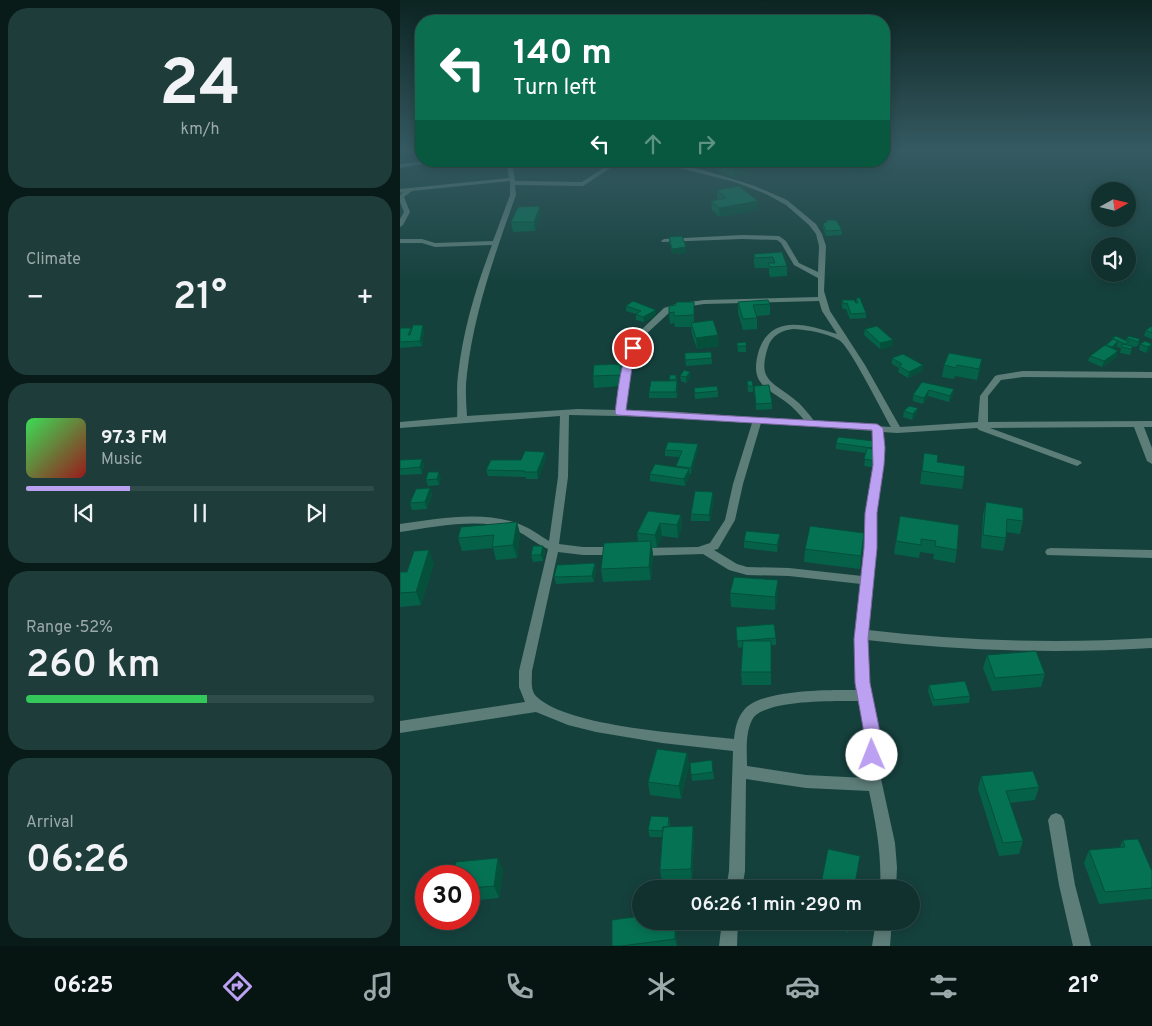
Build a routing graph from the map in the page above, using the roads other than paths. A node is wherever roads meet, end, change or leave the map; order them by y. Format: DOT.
graph roads {
  1 [pos="405,194"];
  2 [pos="513,194"];
  3 [pos="768,194"];
  4 [pos="400,225"];
  5 [pos="400,241"];
  6 [pos="664,241"];
  7 [pos="495,243"];
  8 [pos="820,276"];
  9 [pos="821,300"];
  10 [pos="844,339"];
  11 [pos="1152,375"];
  12 [pos="565,413"];
  13 [pos="620,413"];
  14 [pos="462,420"];
  15 [pos="757,420"];
  16 [pos="811,423"];
  17 [pos="1138,424"];
  18 [pos="1152,424"];
  19 [pos="400,425"];
  20 [pos="979,426"];
  21 [pos="877,428"];
  22 [pos="897,430"];
  23 [pos="1152,461"];
  24 [pos="1077,464"];
  25 [pos="400,528"];
  26 [pos="553,547"];
  27 [pos="706,550"];
  28 [pos="1051,552"];
  29 [pos="1152,554"];
  30 [pos="866,581"];
  31 [pos="861,634"];
  32 [pos="1152,643"];
  33 [pos="864,694"];
  34 [pos="538,706"];
  35 [pos="400,727"];
  36 [pos="740,746"];
  37 [pos="739,771"];
  38 [pos="874,784"];
  39 [pos="1056,820"];
  40 [pos="734,880"];
  41 [pos="889,880"];
  42 [pos="729,930"];
  43 [pos="883,930"];
  44 [pos="728,946"];
  45 [pos="881,946"];
  46 [pos="1082,946"];
  1 -- 4 [label="street"];
  2 -- 7 [label="street"];
  3 -- 8 [label="street"];
  5 -- 7 [label="street"];
  6 -- 8 [label="street"];
  7 -- 14 [label="street"];
  8 -- 9 [label="street"];
  9 -- 10 [label="street"];
  9 -- 13 [label="street"];
  10 -- 16 [label="street"];
  10 -- 22 [label="street"];
  11 -- 20 [label="street"];
  12 -- 13 [label="street"];
  12 -- 14 [label="street"];
  12 -- 26 [label="street"];
  13 -- 15 [label="street"];
  14 -- 19 [label="street"];
  15 -- 16 [label="street"];
  15 -- 27 [label="street"];
  16 -- 21 [label="street"];
  17 -- 18 [label="street"];
  17 -- 20 [label="street"];
  17 -- 23 [label="street"];
  20 -- 22 [label="street"];
  20 -- 24 [label="street"];
  21 -- 22 [label="street"];
  21 -- 30 [label="street"];
  25 -- 26 [label="street"];
  26 -- 27 [label="street"];
  26 -- 34 [label="street"];
  27 -- 30 [label="street"];
  28 -- 29 [label="street"];
  30 -- 31 [label="street"];
  31 -- 32 [label="street"];
  31 -- 33 [label="street"];
  33 -- 36 [label="street"];
  33 -- 38 [label="street"];
  34 -- 35 [label="street"];
  34 -- 36 [label="street"];
  36 -- 37 [label="street"];
  37 -- 38 [label="street"];
  37 -- 40 [label="street"];
  38 -- 41 [label="street"];
  39 -- 46 [label="street"];
  42 -- 44 [label="street"];
  43 -- 45 [label="street"];
}
